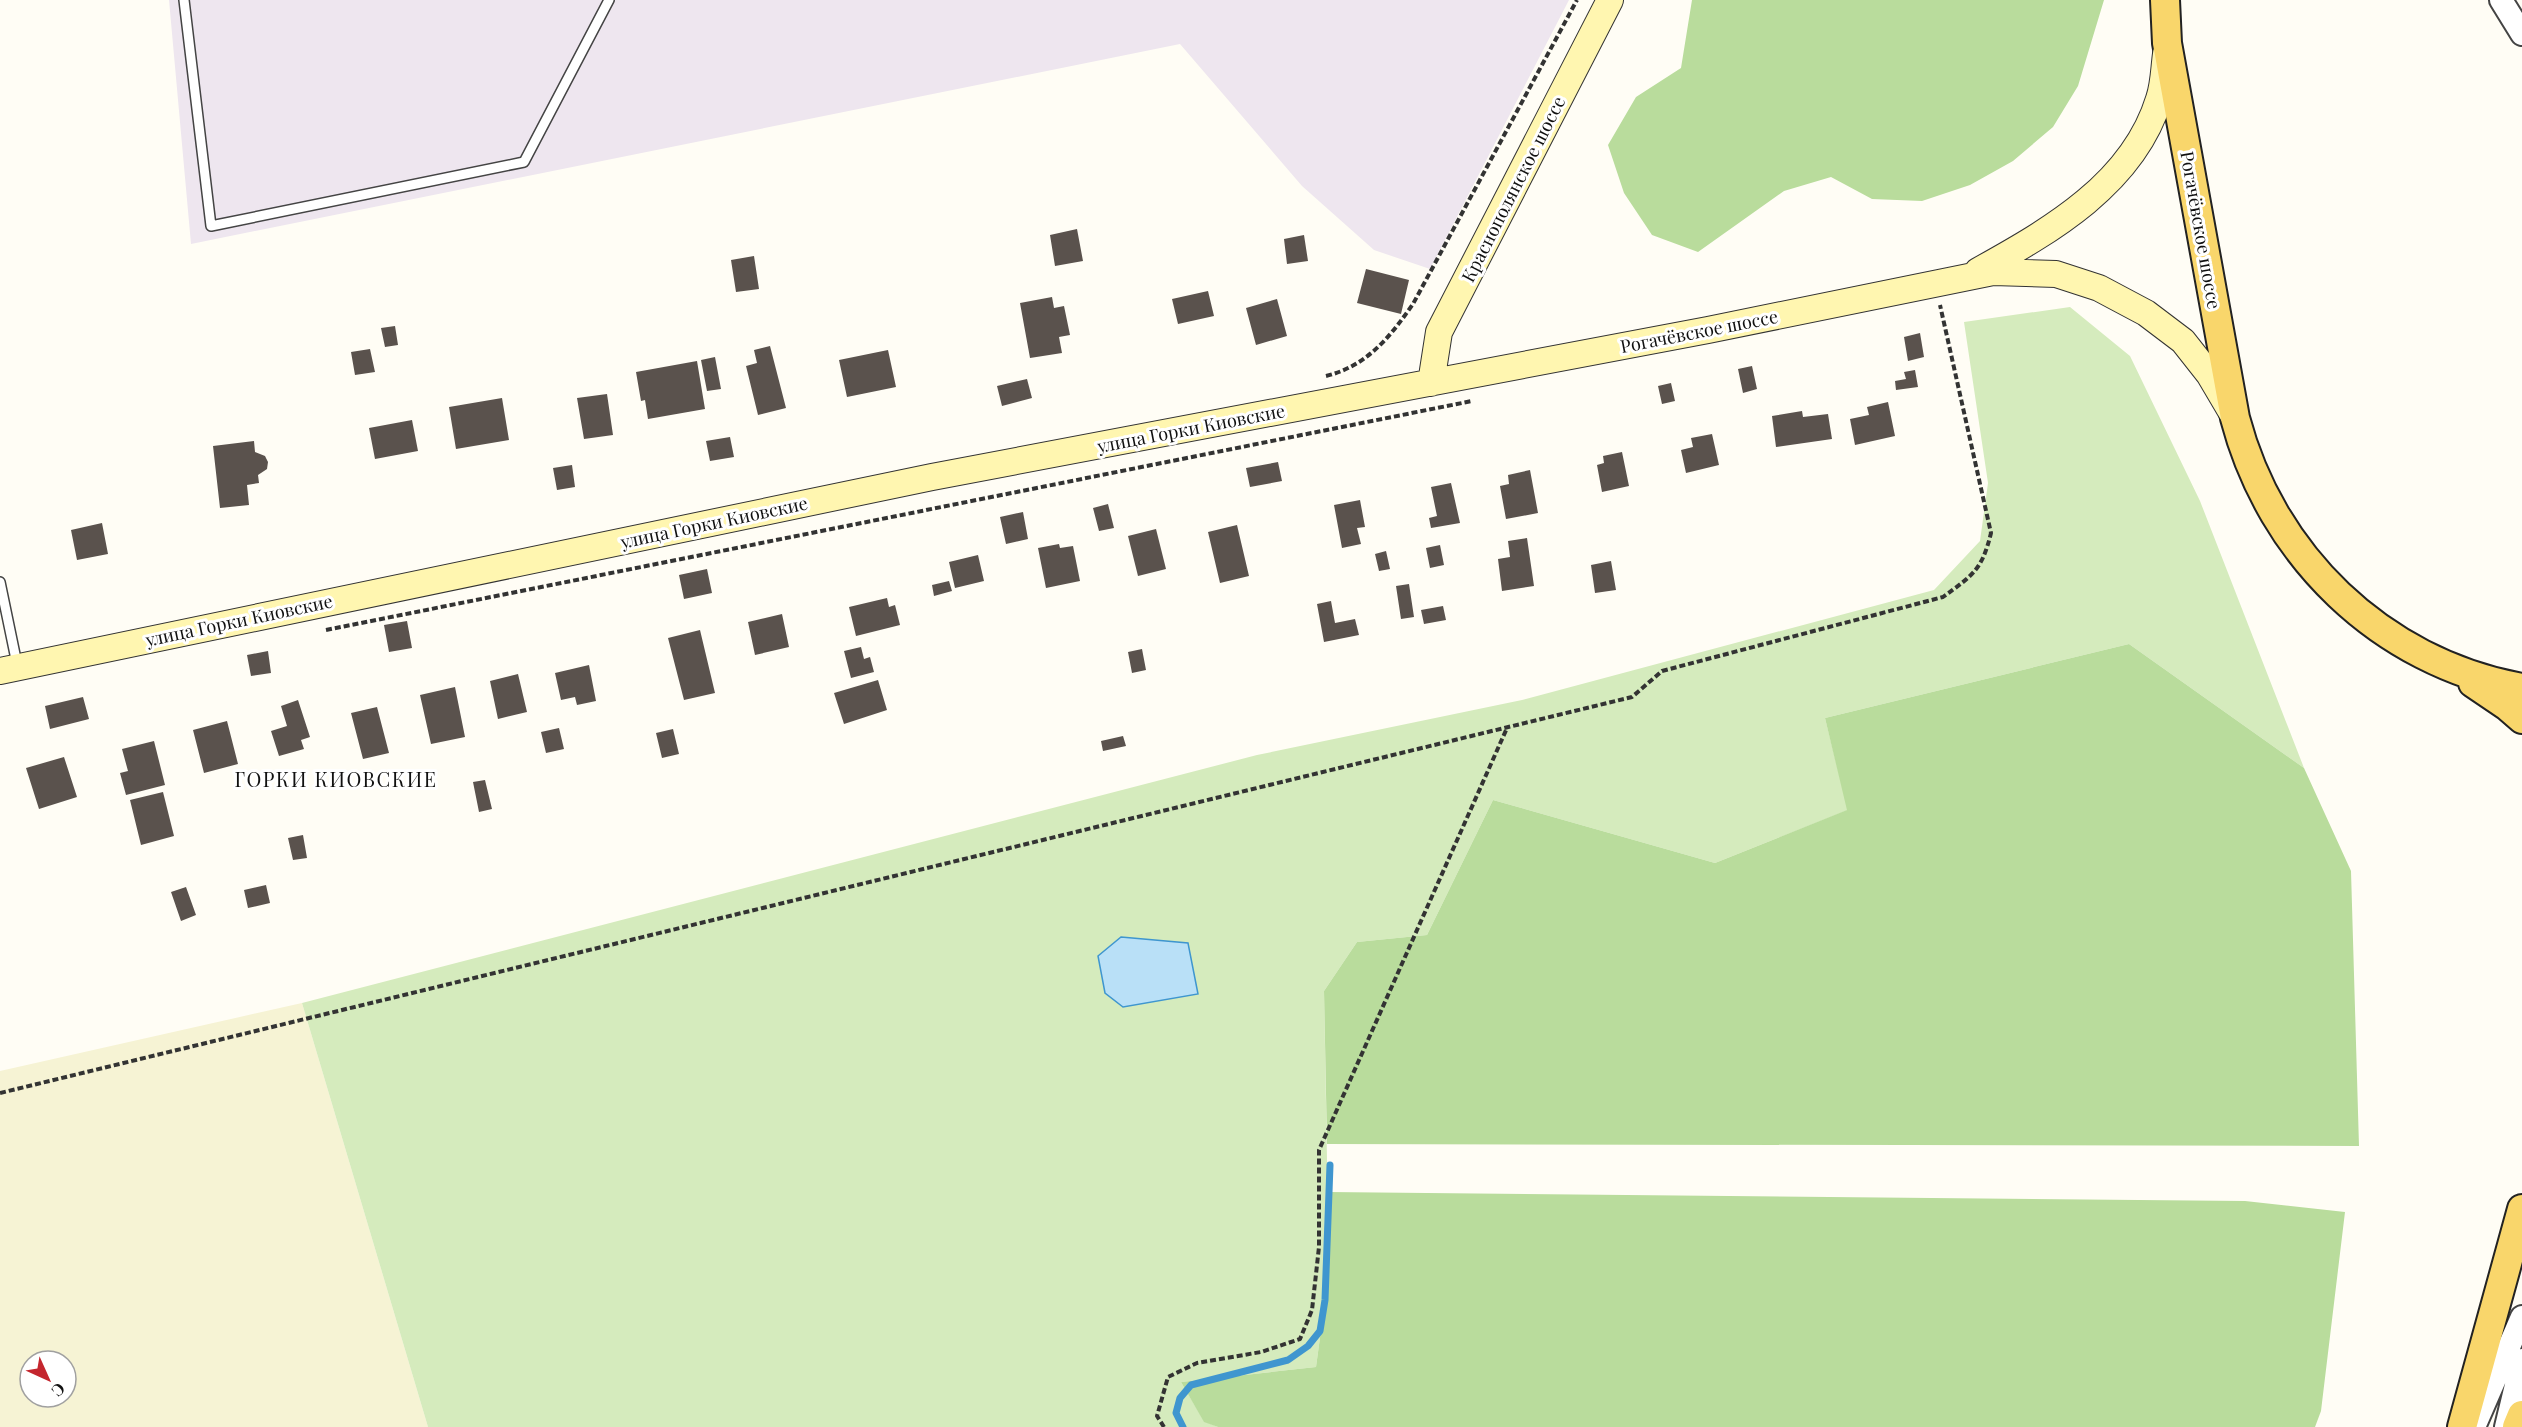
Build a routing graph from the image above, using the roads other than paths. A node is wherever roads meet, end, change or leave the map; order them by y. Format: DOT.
graph roads {
  1 [pos="184,0"];
  2 [pos="609,0"];
  3 [pos="1610,0"];
  4 [pos="2165,0"];
  5 [pos="2501,0"];
  6 [pos="2522,34"];
  7 [pos="2167,43"];
  8 [pos="1967,277"];
  9 [pos="1431,383"];
  10 [pos="2235,418"];
  11 [pos="0,582"];
  12 [pos="2451,668"];
  13 [pos="9,669"];
  14 [pos="2522,688"];
  15 [pos="2522,719"];
  16 [pos="2522,1209"];
  17 [pos="2522,1317"];
  18 [pos="2522,1360"];
  19 [pos="2522,1415"];
  20 [pos="2462,1427"];
  21 [pos="2474,1427"];
  22 [pos="2506,1427"];
  23 [pos="2517,1427"];
  1 -- 2 [label="lane"];
  3 -- 9 [label="main road, Краснополянское шоссе"];
  4 -- 7 [label="main road, Рогачёвское шоссе"];
  5 -- 6 [label="street"];
  7 -- 8 [label="main road, Рогачёвское шоссе"];
  7 -- 10 [label="main road, Рогачёвское шоссе"];
  8 -- 9 [label="main road, Рогачёвское шоссе"];
  8 -- 10 [label="main road, Рогачёвское шоссе"];
  9 -- 13 [label="main road, улица Горки Киовские"];
  10 -- 12 [label="main road, Рогачёвское шоссе"];
  11 -- 13 [label="lane"];
  12 -- 14 [label="main road, Рогачёвское шоссе"];
  12 -- 15 [label="main road"];
  16 -- 20 [label="main road"];
  17 -- 21 [label="street"];
  18 -- 22 [label="street"];
  19 -- 23 [label="main road"];
}
